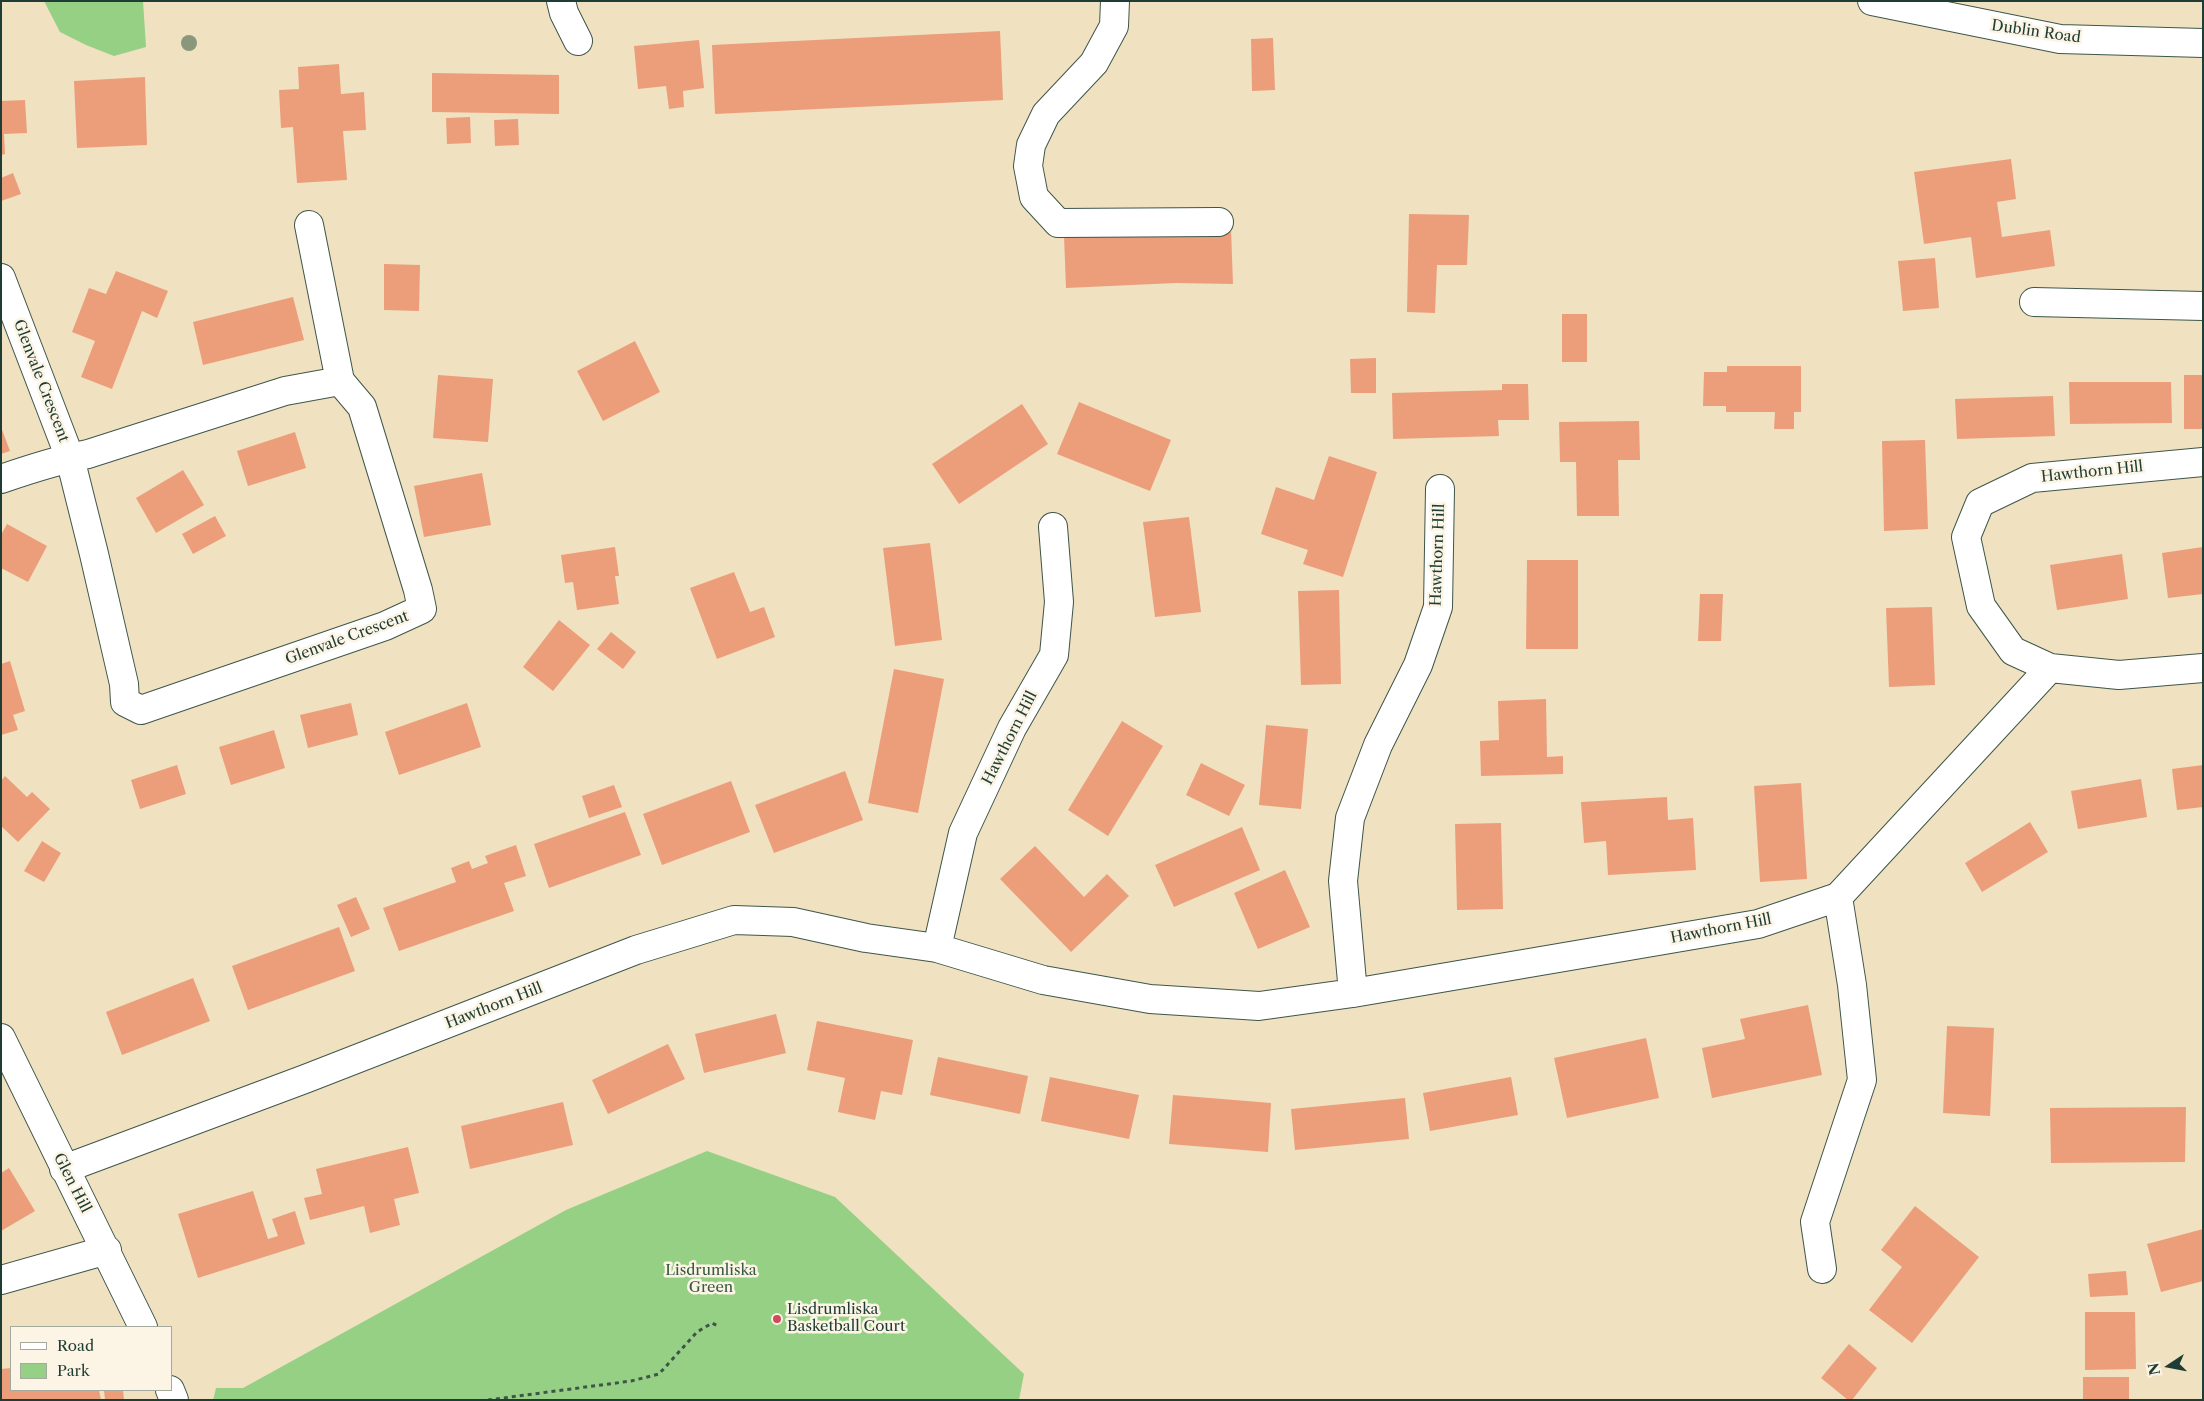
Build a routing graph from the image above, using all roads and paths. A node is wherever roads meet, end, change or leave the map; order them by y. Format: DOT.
graph roads {
  1 [pos="561,1"];
  2 [pos="1115,1"];
  3 [pos="1872,1"];
  4 [pos="578,41"];
  5 [pos="2203,43"];
  6 [pos="1219,222"];
  7 [pos="308,225"];
  8 [pos="1,278"];
  9 [pos="2034,302"];
  10 [pos="2203,306"];
  11 [pos="340,381"];
  12 [pos="70,458"];
  13 [pos="2203,462"];
  14 [pos="1,479"];
  15 [pos="1440,489"];
  16 [pos="1053,527"];
  17 [pos="2050,668"];
  18 [pos="2203,668"];
  19 [pos="1838,897"];
  20 [pos="937,948"];
  21 [pos="1353,993"];
  22 [pos="1,1038"];
  23 [pos="64,1169"];
  24 [pos="107,1250"];
  25 [pos="1822,1269"];
  26 [pos="1,1280"];
  27 [pos="143,1326"];
  28 [pos="718,1326"];
  29 [pos="488,1400"];
  1 -- 4 [label="street"];
  2 -- 6 [label="street"];
  3 -- 5 [label="street, Dublin Road"];
  7 -- 11 [label="street"];
  8 -- 12 [label="street, Glenvale Crescent"];
  9 -- 10 [label="street"];
  11 -- 12 [label="street, Glenvale Crescent"];
  11 -- 12 [label="street, Glenvale Crescent"];
  12 -- 14 [label="street, Glenvale Crescent"];
  13 -- 17 [label="street, Hawthorn Hill"];
  15 -- 21 [label="street, Hawthorn Hill"];
  16 -- 20 [label="street, Hawthorn Hill"];
  17 -- 18 [label="street, Hawthorn Hill"];
  17 -- 19 [label="street, Hawthorn Hill"];
  19 -- 21 [label="street, Hawthorn Hill"];
  19 -- 25 [label="street"];
  20 -- 21 [label="street, Hawthorn Hill"];
  20 -- 23 [label="street, Hawthorn Hill"];
  22 -- 23 [label="street, Glen Hill"];
  23 -- 24 [label="street, Glen Hill"];
  24 -- 26 [label="street"];
  24 -- 27 [label="street, Glen Hill"];
  28 -- 29 [label="path"];
}
